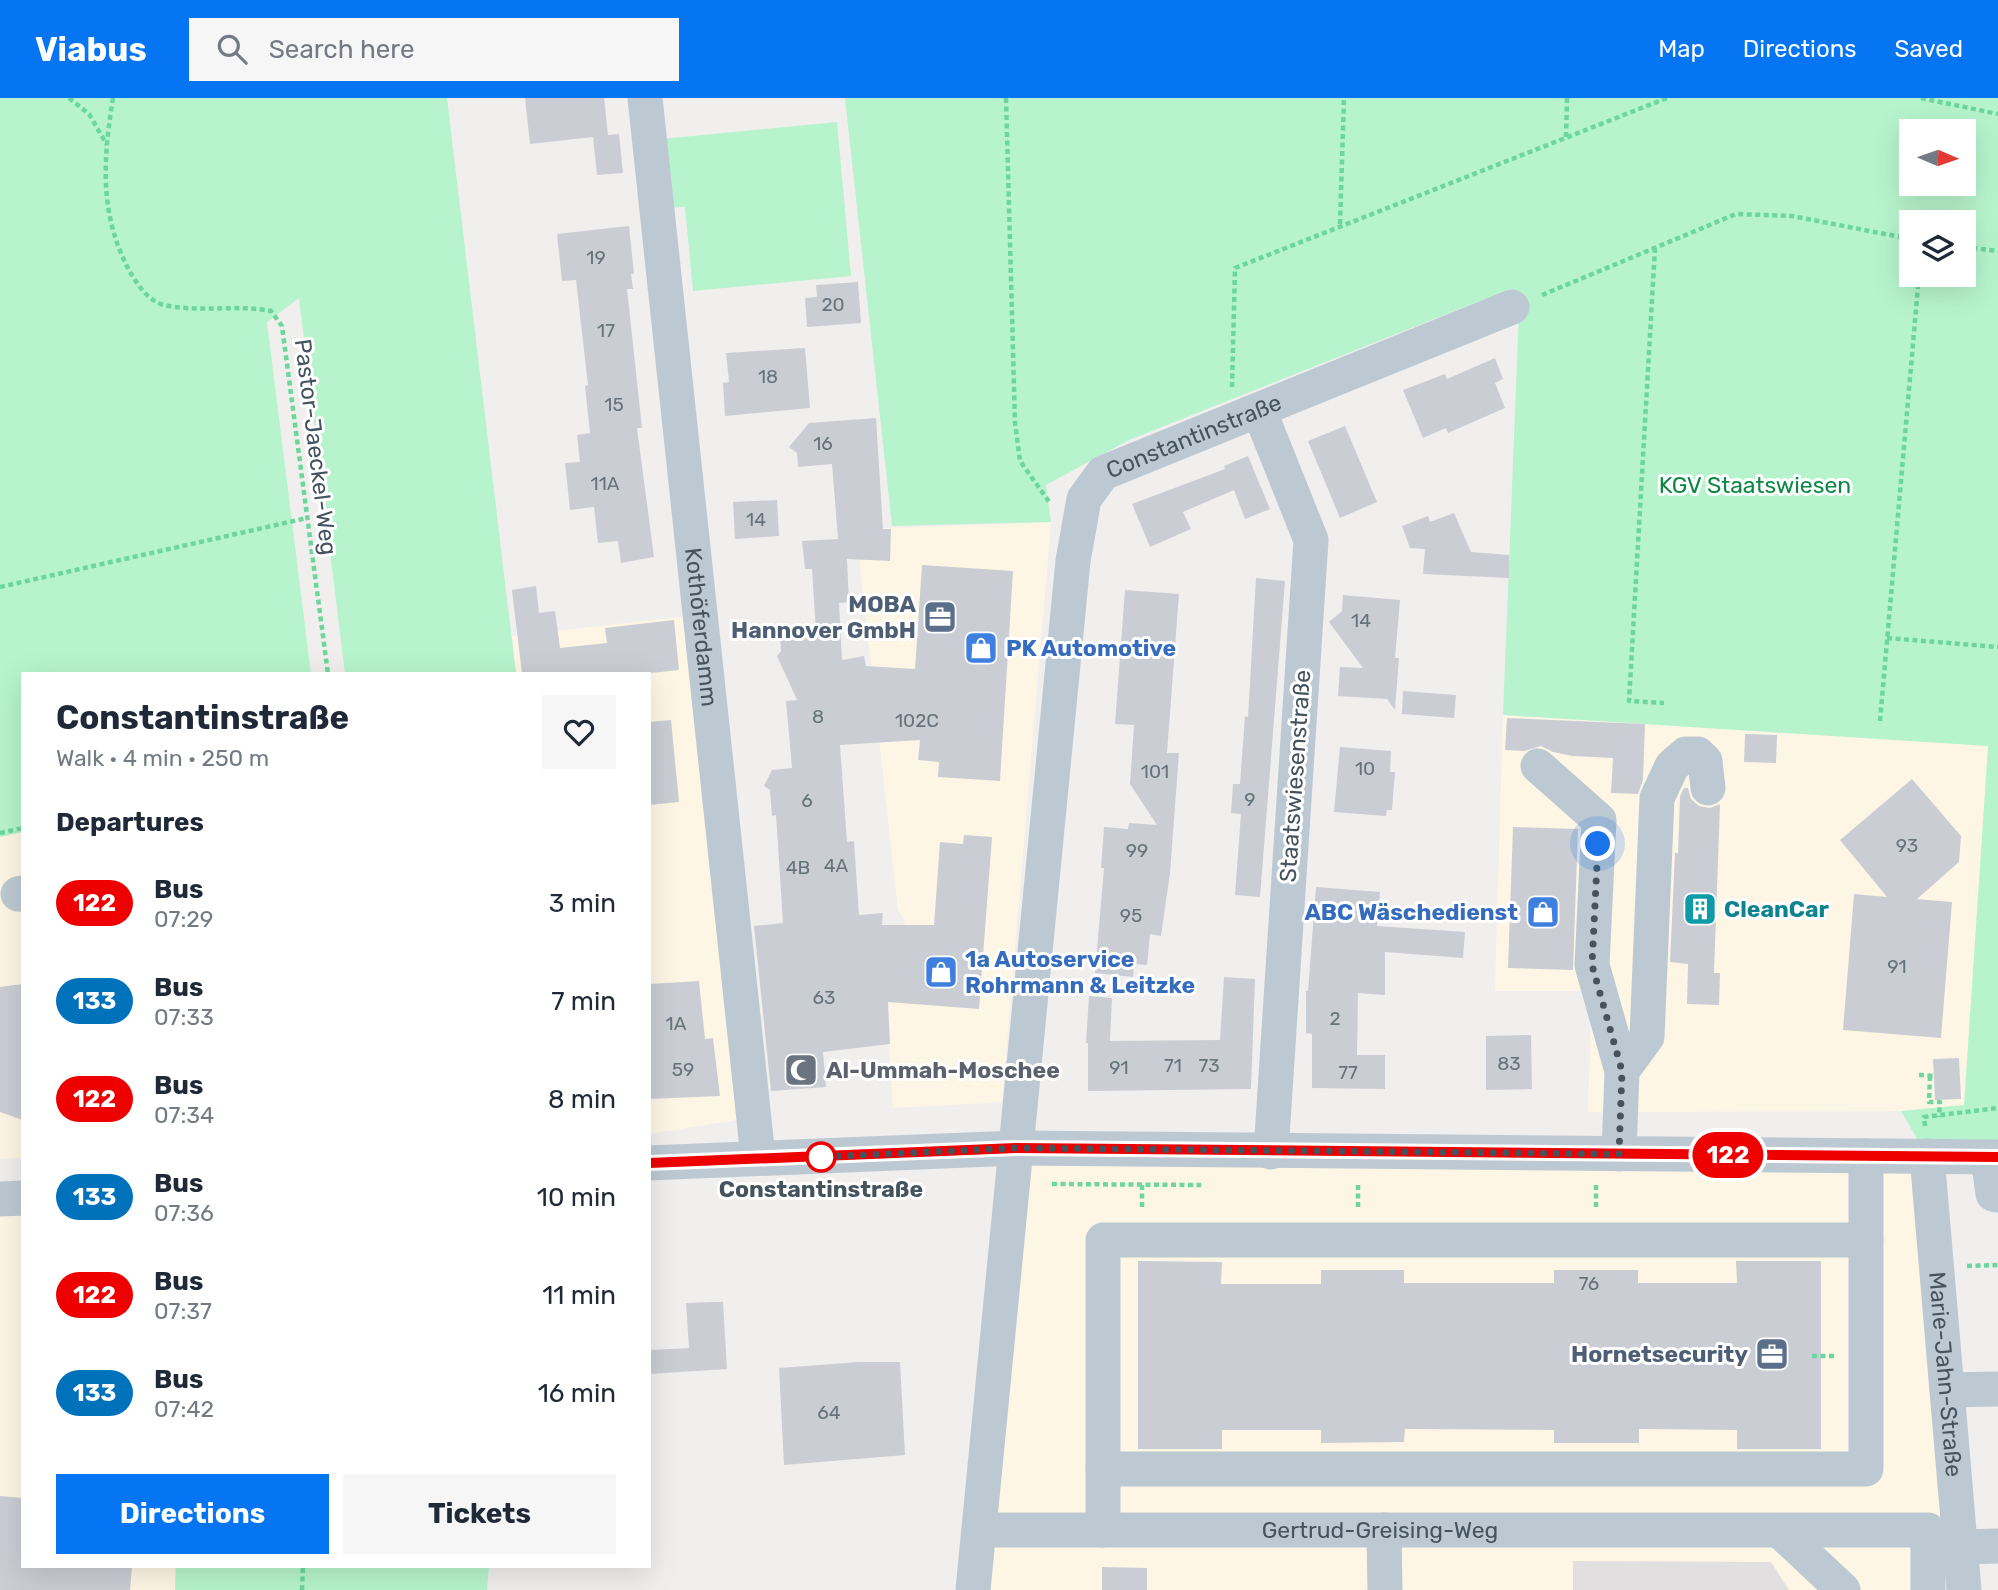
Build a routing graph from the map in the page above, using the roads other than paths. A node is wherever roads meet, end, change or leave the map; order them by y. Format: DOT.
graph roads {
  1 [pos="645,98"];
  2 [pos="1512,307"];
  3 [pos="1248,414"];
  4 [pos="1538,766"];
  5 [pos="1708,788"];
  6 [pos="1622,1071"];
  7 [pos="1926,1143"];
  8 [pos="1016,1148"];
  9 [pos="1271,1152"];
  10 [pos="1619,1154"];
  11 [pos="1866,1156"];
  12 [pos="758,1157"];
  13 [pos="1993,1157"];
  14 [pos="651,1163"];
  15 [pos="1998,1195"];
  16 [pos="21,1198"];
  17 [pos="0,1199"];
  18 [pos="1866,1240"];
  19 [pos="1998,1389"];
  20 [pos="1947,1390"];
  21 [pos="1103,1469"];
  22 [pos="979,1530"];
  23 [pos="1102,1530"];
  24 [pos="1384,1530"];
  25 [pos="1780,1531"];
  26 [pos="1998,1546"];
  27 [pos="1961,1547"];
  28 [pos="973,1590"];
  29 [pos="1385,1590"];
  30 [pos="1843,1590"];
  31 [pos="1928,1590"];
  32 [pos="1964,1590"];
  1 -- 12 [label="street, Kothöferdamm"];
  2 -- 3 [label="street, Constantinstraße"];
  3 -- 8 [label="street, Constantinstraße"];
  3 -- 9 [label="street, Staatswiesenstraße"];
  4 -- 6 [label="street"];
  5 -- 6 [label="street"];
  6 -- 10 [label="street"];
  7 -- 11 [label="street"];
  7 -- 13 [label="street"];
  7 -- 20 [label="street, Marie-Jahn-Straße"];
  8 -- 9 [label="street"];
  8 -- 12 [label="street"];
  8 -- 22 [label="street, Constantinstraße"];
  9 -- 10 [label="street"];
  10 -- 11 [label="street"];
  11 -- 18 [label="street"];
  12 -- 14 [label="street"];
  13 -- 15 [label="street"];
  16 -- 17 [label="street"];
  18 -- 21 [label="street"];
  18 -- 21 [label="street"];
  19 -- 20 [label="street"];
  20 -- 27 [label="street, Marie-Jahn-Straße"];
  21 -- 23 [label="street"];
  22 -- 23 [label="street, Gertrud-Greising-Weg"];
  22 -- 28 [label="street, Constantinstraße"];
  23 -- 24 [label="street, Gertrud-Greising-Weg"];
  24 -- 25 [label="street, Gertrud-Greising-Weg"];
  24 -- 29 [label="street"];
  25 -- 30 [label="street"];
  25 -- 31 [label="street, Gertrud-Greising-Weg"];
  26 -- 27 [label="street"];
  27 -- 32 [label="street, Marie-Jahn-Straße"];
}
